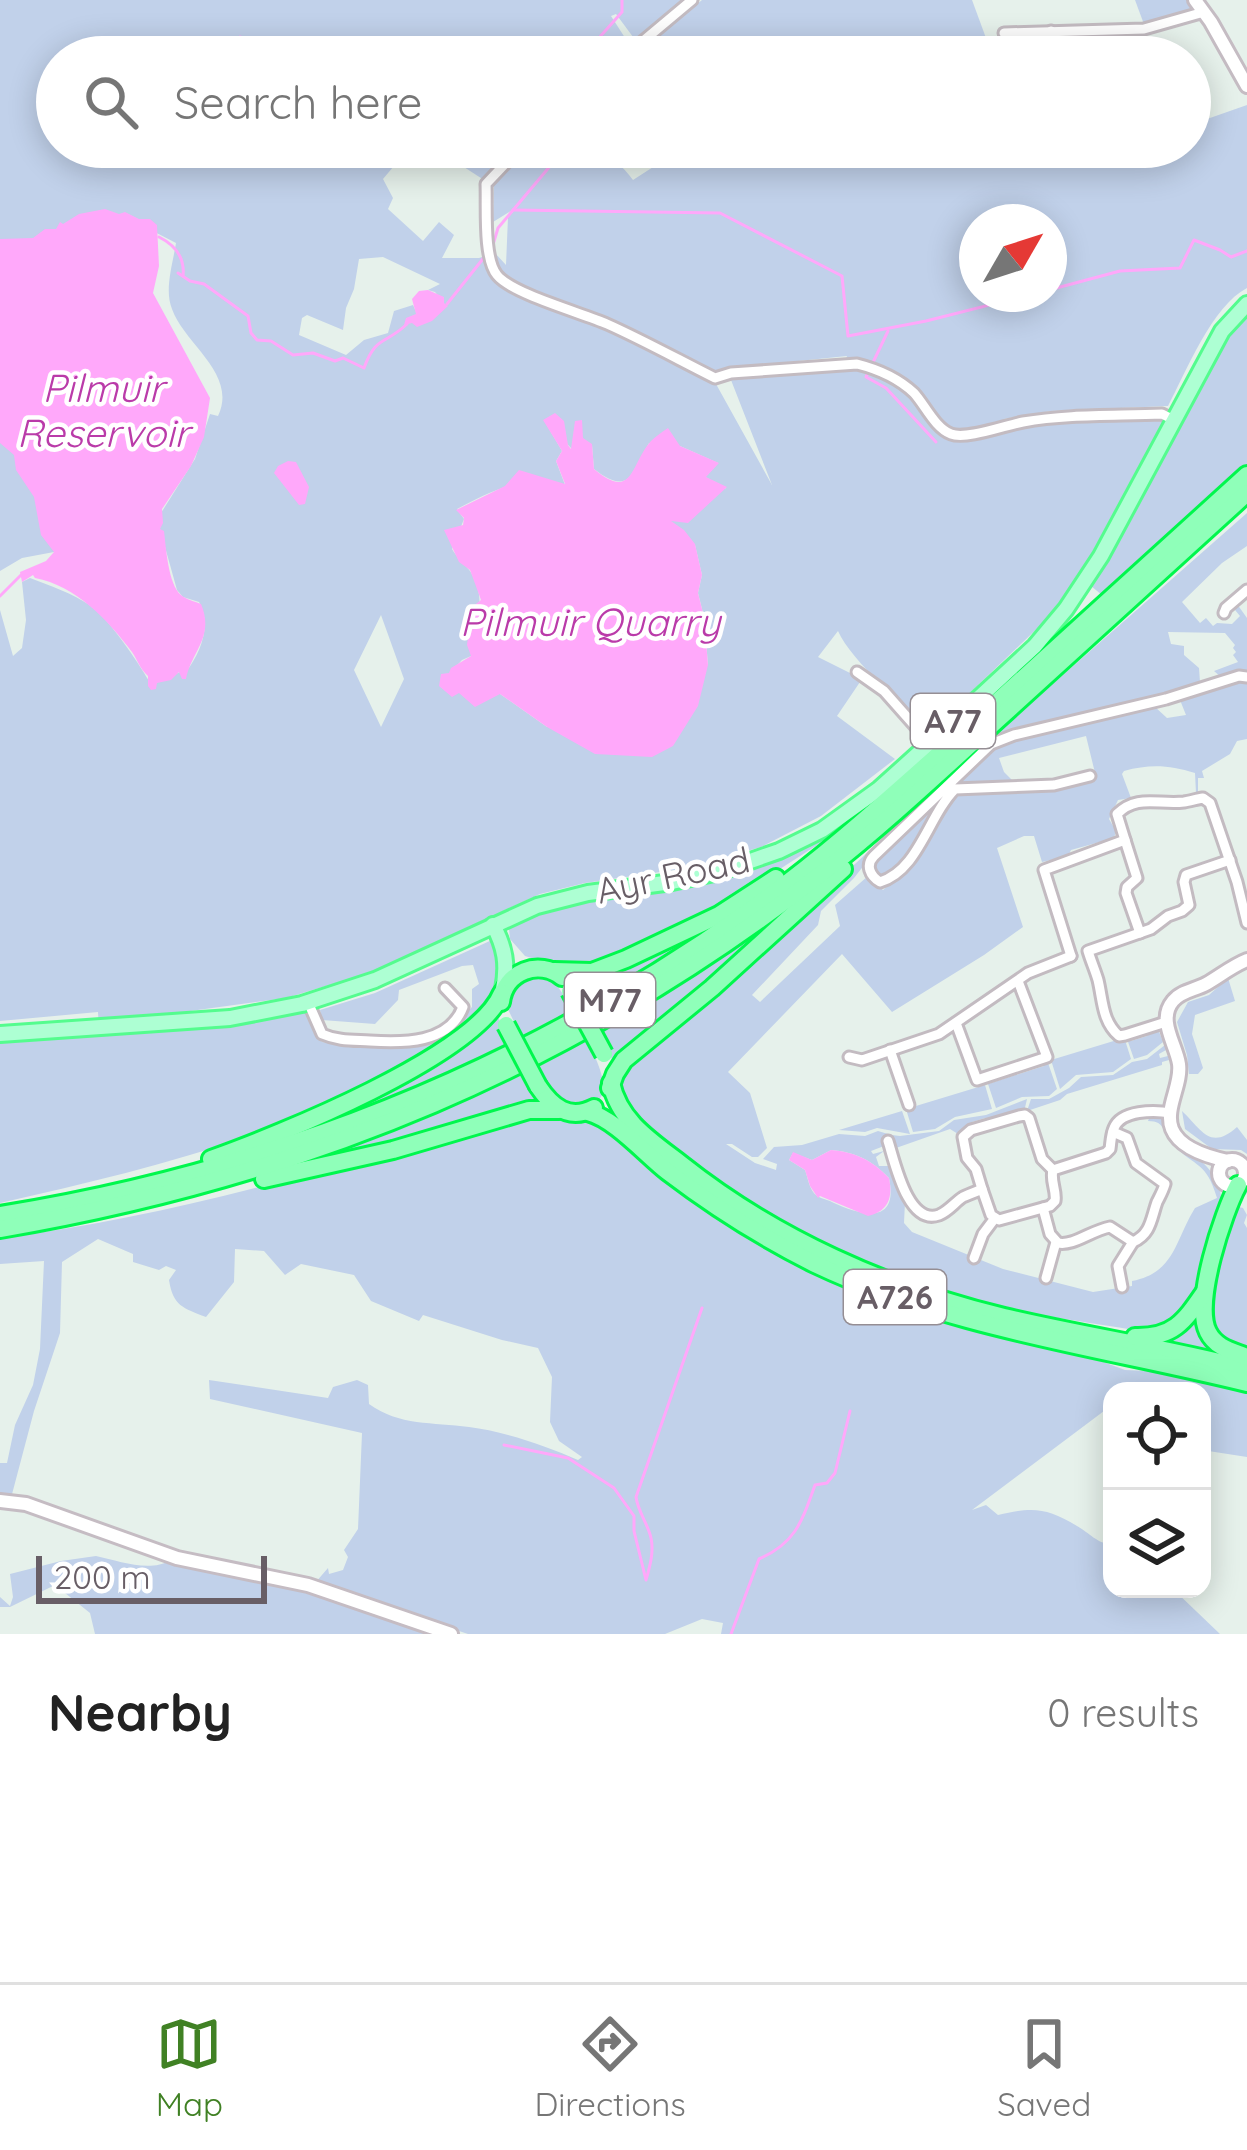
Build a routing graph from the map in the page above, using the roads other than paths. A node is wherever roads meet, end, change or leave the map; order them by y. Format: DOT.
graph roads {
  1 [pos="692,0"];
  2 [pos="1195,0"];
  3 [pos="1204,12"];
  4 [pos="1051,31"];
  5 [pos="1004,33"];
  6 [pos="649,36"];
  7 [pos="1052,36"];
  8 [pos="1247,86"];
  9 [pos="501,168"];
  10 [pos="1247,304"];
  11 [pos="715,378"];
  12 [pos="723,388"];
  13 [pos="1174,420"];
  14 [pos="1247,476"];
  15 [pos="1247,493"];
  16 [pos="1247,590"];
  17 [pos="1117,593"];
  18 [pos="1224,613"];
  19 [pos="857,672"];
  20 [pos="1247,677"];
  21 [pos="930,743"];
  22 [pos="968,747"];
  23 [pos="1090,776"];
  24 [pos="1125,840"];
  25 [pos="1230,860"];
  26 [pos="1247,923"];
  27 [pos="494,925"];
  28 [pos="1139,933"];
  29 [pos="502,941"];
  30 [pos="1088,951"];
  31 [pos="1071,956"];
  32 [pos="1247,960"];
  33 [pos="533,968"];
  34 [pos="554,971"];
  35 [pos="1018,981"];
  36 [pos="445,988"];
  37 [pos="503,991"];
  38 [pos="308,1002"];
  39 [pos="1166,1022"];
  40 [pos="956,1023"];
  41 [pos="0,1034"];
  42 [pos="890,1050"];
  43 [pos="849,1057"];
  44 [pos="612,1082"];
  45 [pos="909,1105"];
  46 [pos="560,1110"];
  47 [pos="587,1112"];
  48 [pos="1171,1113"];
  49 [pos="1113,1132"];
  50 [pos="888,1141"];
  51 [pos="1201,1153"];
  52 [pos="893,1156"];
  53 [pos="880,1160"];
  54 [pos="1053,1170"];
  55 [pos="1237,1177"];
  56 [pos="982,1189"];
  57 [pos="67,1203"];
  58 [pos="1042,1208"];
  59 [pos="0,1215"];
  60 [pos="995,1218"];
  61 [pos="0,1230"];
  62 [pos="1056,1242"];
  63 [pos="1132,1242"];
  64 [pos="974,1258"];
  65 [pos="1046,1278"];
  66 [pos="1122,1287"];
  67 [pos="1205,1292"];
  68 [pos="1054,1328"];
  69 [pos="1247,1357"];
  70 [pos="1247,1369"];
  71 [pos="1247,1383"];
  72 [pos="0,1501"];
  73 [pos="451,1634"];
  1 -- 6 [label="street"];
  2 -- 3 [label="street"];
  3 -- 4 [label="street"];
  3 -- 8 [label="street"];
  4 -- 5 [label="street"];
  4 -- 7 [label="street"];
  9 -- 11 [label="street"];
  10 -- 13 [label="main road, Ayr Road / A77"];
  11 -- 12 [label="street"];
  11 -- 13 [label="street"];
  13 -- 21 [label="main road, Ayr Road / A77"];
  14 -- 17 [label="highway, M77"];
  15 -- 22 [label="highway, M77"];
  16 -- 18 [label="street"];
  17 -- 34 [label="highway, M77"];
  17 -- 57 [label="highway, M77"];
  19 -- 21 [label="street"];
  20 -- 23 [label="street"];
  21 -- 27 [label="main road, Ayr Road / A77"];
  22 -- 44 [label="highway, M77"];
  22 -- 61 [label="highway, M77"];
  24 -- 25 [label="street"];
  24 -- 28 [label="street"];
  24 -- 31 [label="street"];
  25 -- 26 [label="street"];
  25 -- 28 [label="street"];
  27 -- 29 [label="main road"];
  27 -- 38 [label="main road, Ayr Road / A77"];
  28 -- 30 [label="street"];
  29 -- 33 [label="main road"];
  29 -- 37 [label="main road"];
  30 -- 31 [label="street"];
  30 -- 39 [label="street"];
  31 -- 35 [label="street"];
  32 -- 39 [label="street"];
  33 -- 34 [label="highway"];
  33 -- 37 [label="highway"];
  34 -- 44 [label="highway, A726, bridge"];
  35 -- 40 [label="street"];
  35 -- 40 [label="street"];
  36 -- 38 [label="street"];
  37 -- 46 [label="highway, bridge"];
  37 -- 57 [label="highway"];
  38 -- 41 [label="main road, Ayr Road / A77"];
  39 -- 48 [label="street"];
  40 -- 42 [label="street"];
  42 -- 43 [label="street"];
  42 -- 45 [label="street"];
  44 -- 47 [label="highway"];
  44 -- 68 [label="highway, A726"];
  46 -- 47 [label="highway"];
  46 -- 61 [label="highway"];
  47 -- 71 [label="highway, A726"];
  48 -- 49 [label="street"];
  48 -- 51 [label="street"];
  49 -- 54 [label="street"];
  49 -- 63 [label="street"];
  50 -- 52 [label="street"];
  51 -- 55 [label="street"];
  51 -- 55 [label="street"];
  52 -- 53 [label="street"];
  52 -- 56 [label="street"];
  54 -- 56 [label="street"];
  54 -- 58 [label="street"];
  55 -- 67 [label="highway"];
  56 -- 60 [label="street"];
  57 -- 59 [label="highway, M77"];
  58 -- 60 [label="street"];
  58 -- 62 [label="street"];
  60 -- 64 [label="street"];
  62 -- 63 [label="street"];
  62 -- 65 [label="street"];
  63 -- 66 [label="street"];
  67 -- 68 [label="highway"];
  67 -- 69 [label="highway"];
  68 -- 70 [label="highway, A726"];
  72 -- 73 [label="street"];
}
